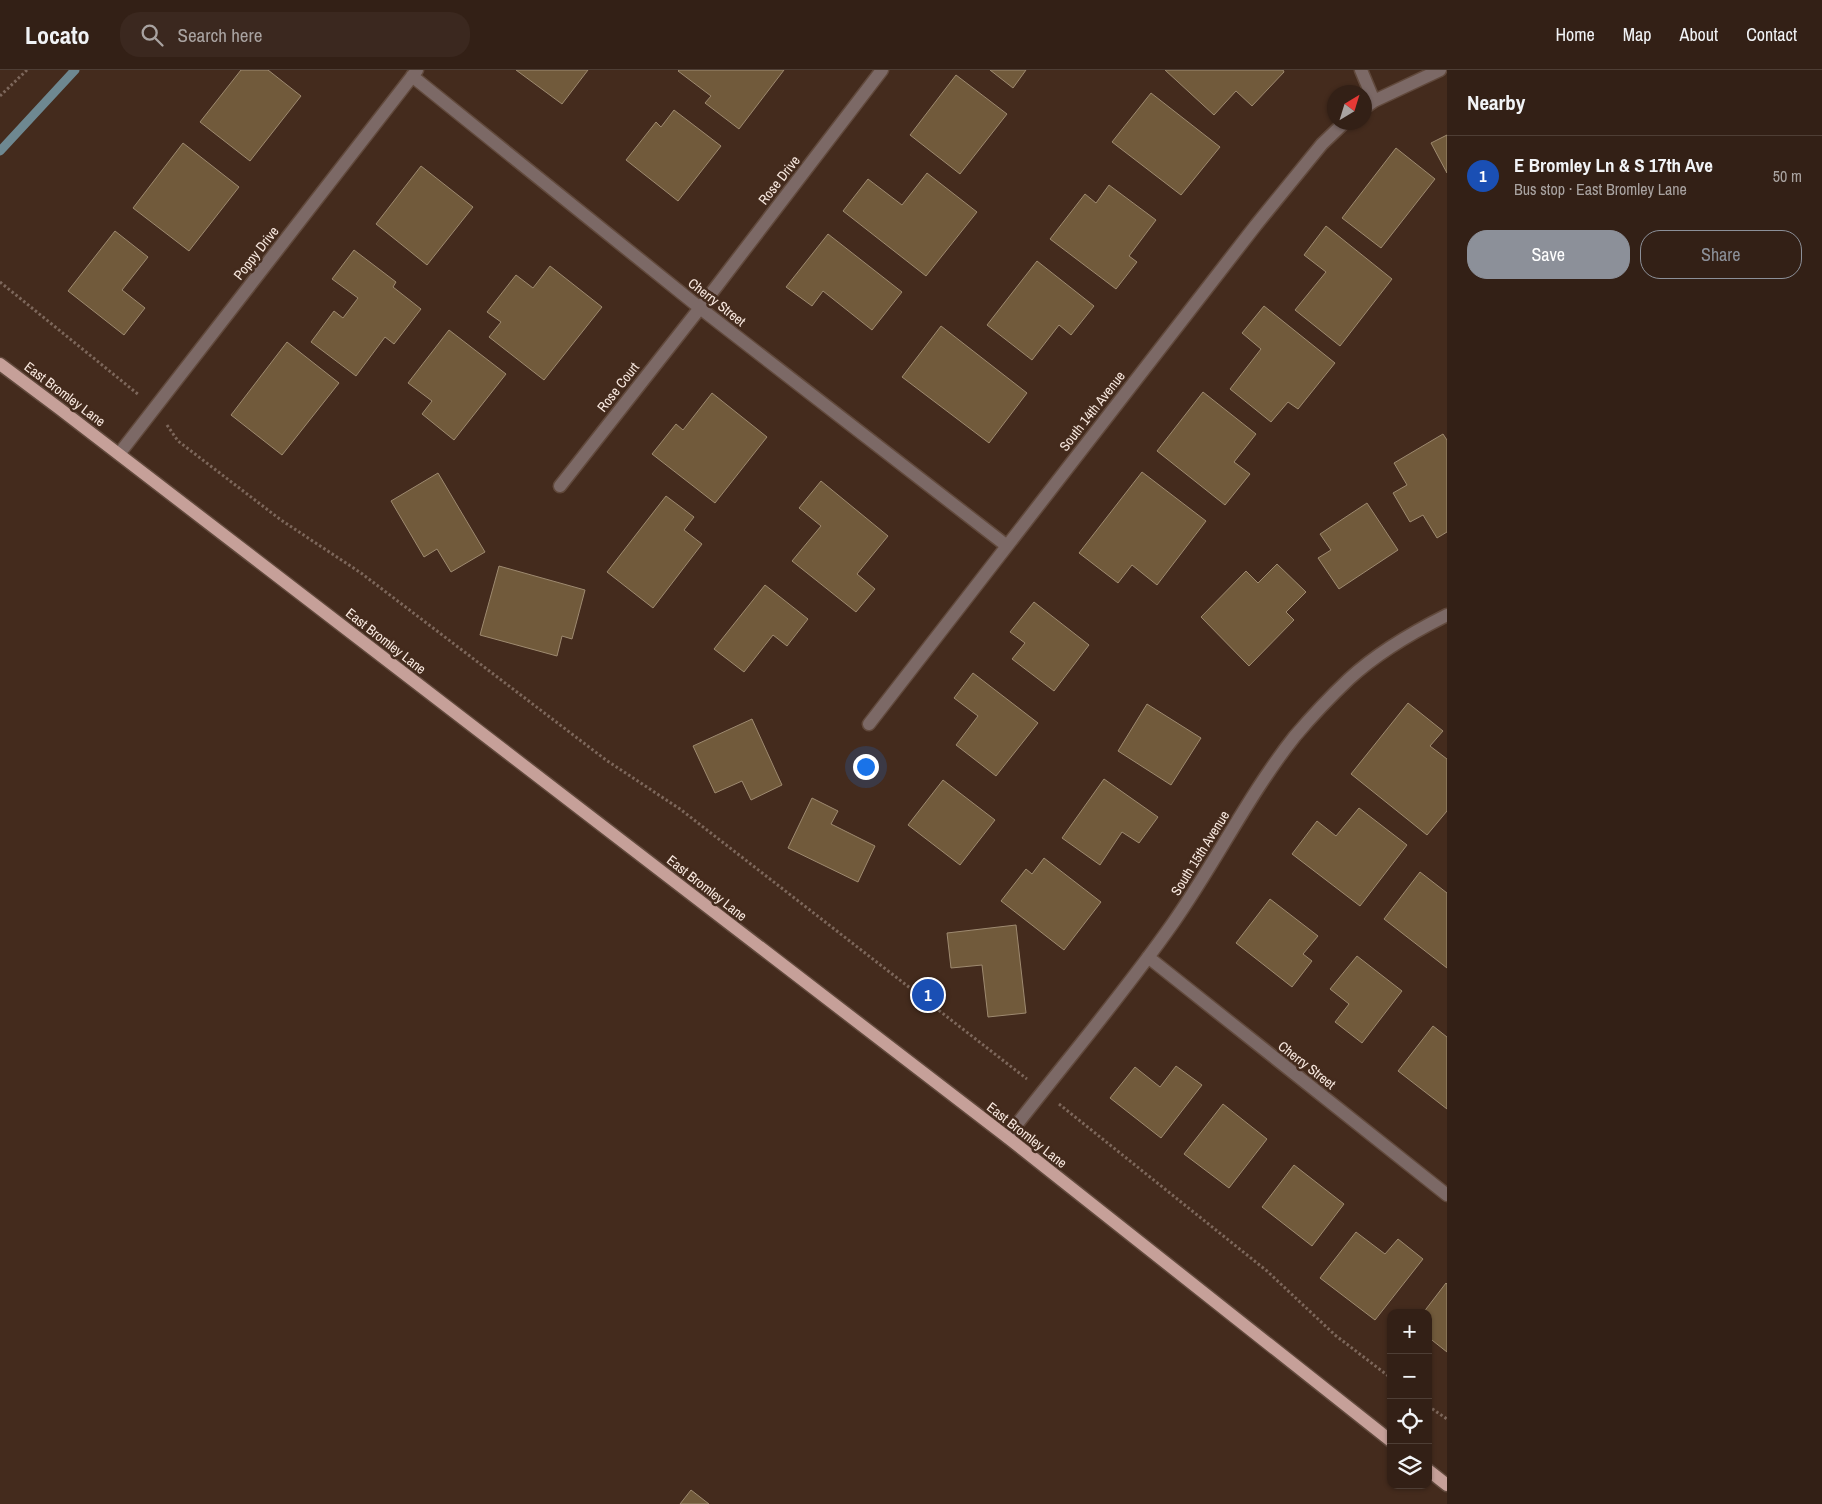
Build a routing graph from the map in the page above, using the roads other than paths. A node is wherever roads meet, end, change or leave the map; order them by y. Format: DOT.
graph roads {
  1 [pos="882,70"];
  2 [pos="1361,70"];
  3 [pos="1440,70"];
  4 [pos="415,73"];
  5 [pos="1364,85"];
  6 [pos="1372,104"];
  7 [pos="1337,130"];
  8 [pos="700,308"];
  9 [pos="0,364"];
  10 [pos="119,454"];
  11 [pos="560,486"];
  12 [pos="1007,546"];
  13 [pos="1447,615"];
  14 [pos="870,724"];
  15 [pos="1148,957"];
  16 [pos="1006,1138"];
  17 [pos="1447,1195"];
  18 [pos="1387,1438"];
  19 [pos="1432,1473"];
  20 [pos="1447,1485"];
  1 -- 8 [label="street, Rose Drive"];
  2 -- 5 [label="street"];
  3 -- 6 [label="street"];
  4 -- 8 [label="street, Cherry Street"];
  4 -- 10 [label="street, Poppy Drive"];
  7 -- 12 [label="street, South 14th Avenue"];
  8 -- 11 [label="street, Rose Court"];
  8 -- 12 [label="street, Cherry Street"];
  9 -- 10 [label="main road, East Bromley Lane"];
  10 -- 16 [label="main road, East Bromley Lane"];
  12 -- 14 [label="street, South 14th Avenue"];
  13 -- 15 [label="street, South 15th Avenue"];
  15 -- 16 [label="street, South 15th Avenue"];
  15 -- 17 [label="street, Cherry Street"];
  16 -- 18 [label="main road, East Bromley Lane"];
  19 -- 20 [label="main road"];
}
